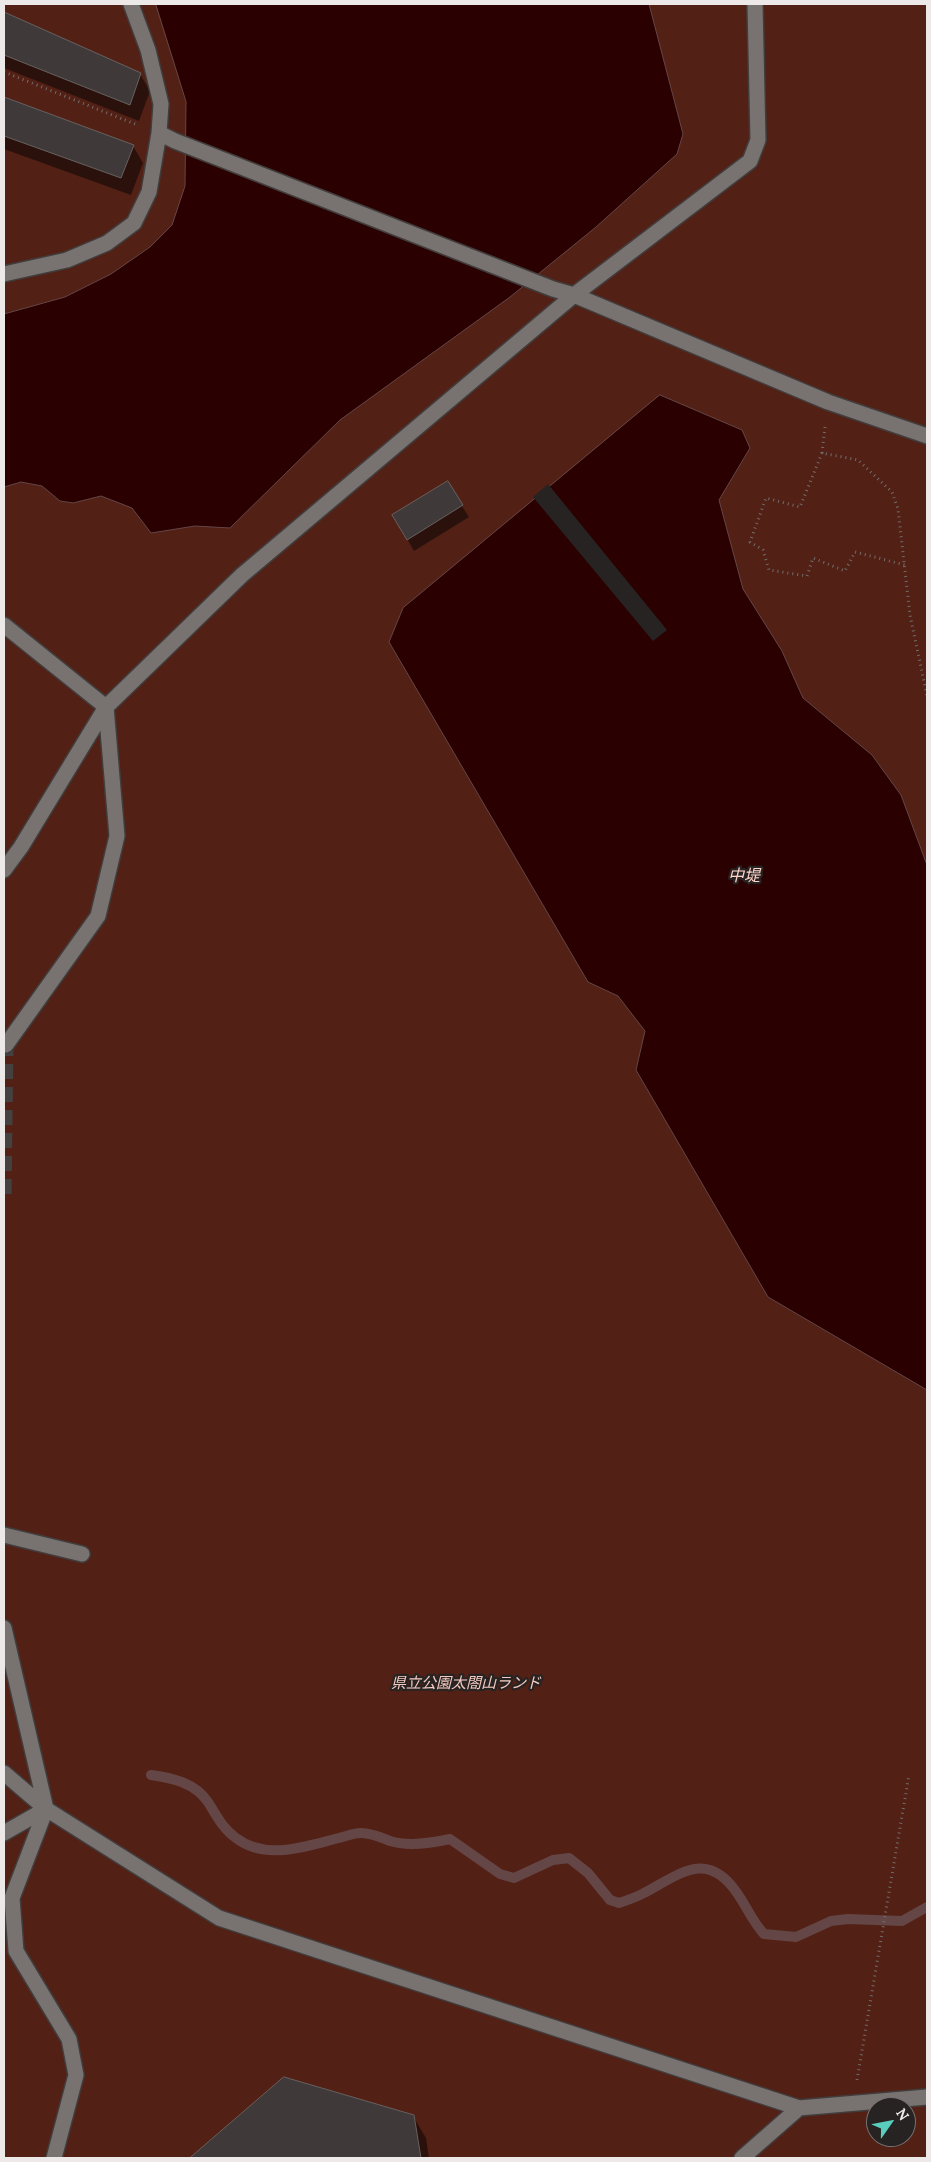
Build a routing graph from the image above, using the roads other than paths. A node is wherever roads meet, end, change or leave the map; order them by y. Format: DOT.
graph roads {
  1 [pos="132,4"];
  2 [pos="755,4"];
  3 [pos="159,133"];
  4 [pos="4,274"];
  5 [pos="574,295"];
  6 [pos="927,436"];
  7 [pos="4,625"];
  8 [pos="106,707"];
  9 [pos="4,870"];
  10 [pos="6,1045"];
  11 [pos="4,1535"];
  12 [pos="82,1554"];
  13 [pos="4,1628"];
  14 [pos="4,1773"];
  15 [pos="46,1809"];
  16 [pos="4,1833"];
  17 [pos="927,2097"];
  18 [pos="799,2108"];
  19 [pos="54,2158"];
  20 [pos="742,2158"];
  1 -- 3 [label="street"];
  2 -- 5 [label="street"];
  3 -- 4 [label="street"];
  3 -- 5 [label="street"];
  5 -- 6 [label="street"];
  5 -- 8 [label="street"];
  7 -- 8 [label="street"];
  8 -- 9 [label="street"];
  8 -- 10 [label="street"];
  11 -- 12 [label="street"];
  13 -- 15 [label="street"];
  14 -- 15 [label="street"];
  15 -- 16 [label="street"];
  15 -- 18 [label="street"];
  15 -- 19 [label="street"];
  17 -- 18 [label="street"];
  18 -- 20 [label="street"];
}
